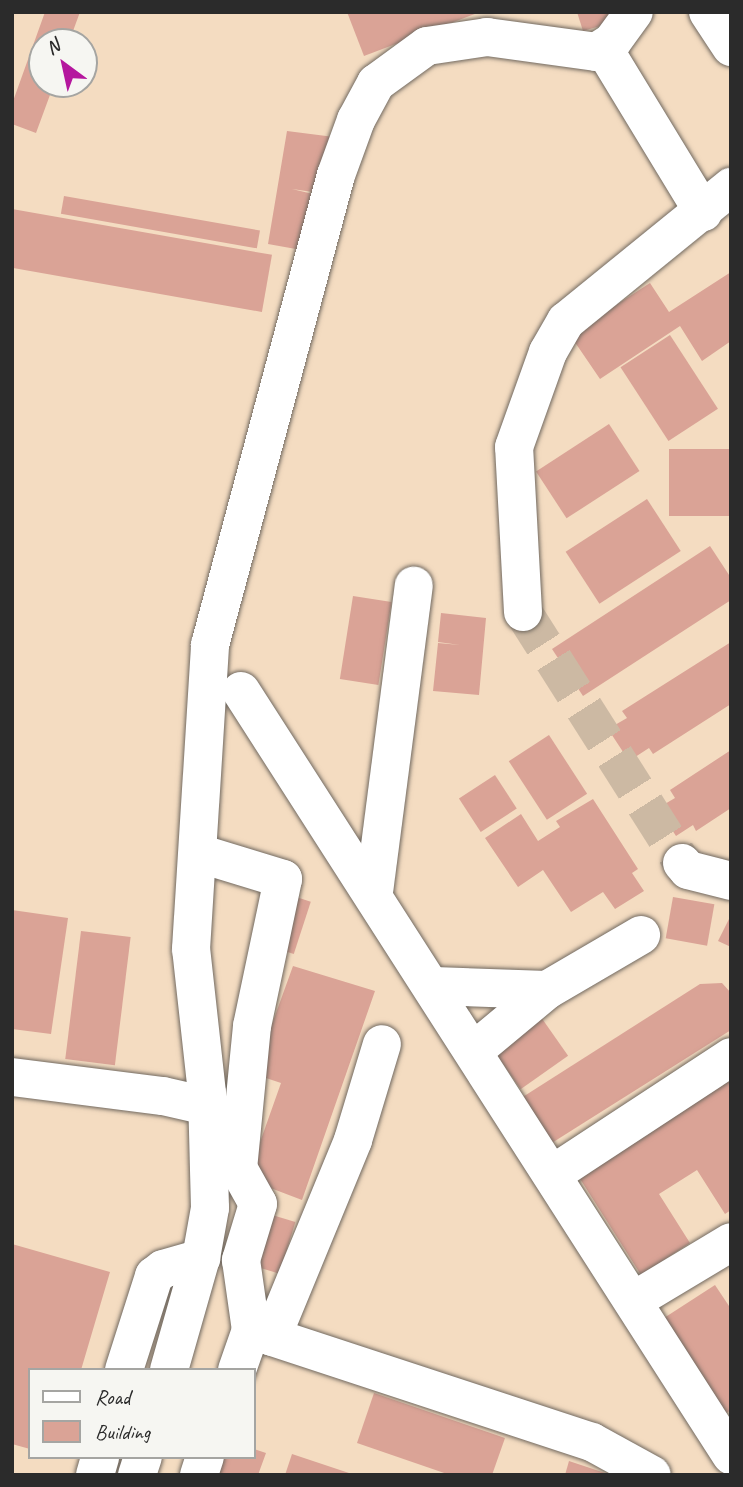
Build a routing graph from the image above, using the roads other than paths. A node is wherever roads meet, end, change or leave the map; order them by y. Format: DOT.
graph roads {
  1 [pos="634,12"];
  2 [pos="708,12"];
  3 [pos="731,47"];
  4 [pos="604,49"];
  5 [pos="717,200"];
  6 [pos="414,586"];
  7 [pos="523,611"];
  8 [pos="241,691"];
  9 [pos="198,853"];
  10 [pos="682,863"];
  11 [pos="731,881"];
  12 [pos="374,892"];
  13 [pos="641,935"];
  14 [pos="434,986"];
  15 [pos="547,990"];
  16 [pos="382,1045"];
  17 [pos="475,1050"];
  18 [pos="731,1056"];
  19 [pos="12,1077"];
  20 [pos="206,1106"];
  21 [pos="553,1174"];
  22 [pos="731,1242"];
  23 [pos="201,1258"];
  24 [pos="633,1301"];
  25 [pos="261,1334"];
  26 [pos="125,1368"];
  27 [pos="170,1368"];
  28 [pos="238,1368"];
  29 [pos="729,1448"];
  30 [pos="652,1475"];
  1 -- 4 [label="street"];
  2 -- 3 [label="street"];
  4 -- 5 [label="street"];
  4 -- 9 [label="street"];
  5 -- 7 [label="street"];
  6 -- 12 [label="street"];
  8 -- 12 [label="street"];
  9 -- 20 [label="street"];
  9 -- 25 [label="street"];
  10 -- 11 [label="street"];
  12 -- 14 [label="street"];
  13 -- 15 [label="street"];
  14 -- 15 [label="street"];
  14 -- 17 [label="street"];
  15 -- 17 [label="street"];
  16 -- 25 [label="street"];
  17 -- 21 [label="street"];
  18 -- 21 [label="street"];
  19 -- 20 [label="street"];
  20 -- 23 [label="street"];
  21 -- 24 [label="street"];
  22 -- 24 [label="street"];
  23 -- 26 [label="street"];
  23 -- 27 [label="street"];
  24 -- 29 [label="street"];
  25 -- 28 [label="street"];
  25 -- 30 [label="street"];
}
